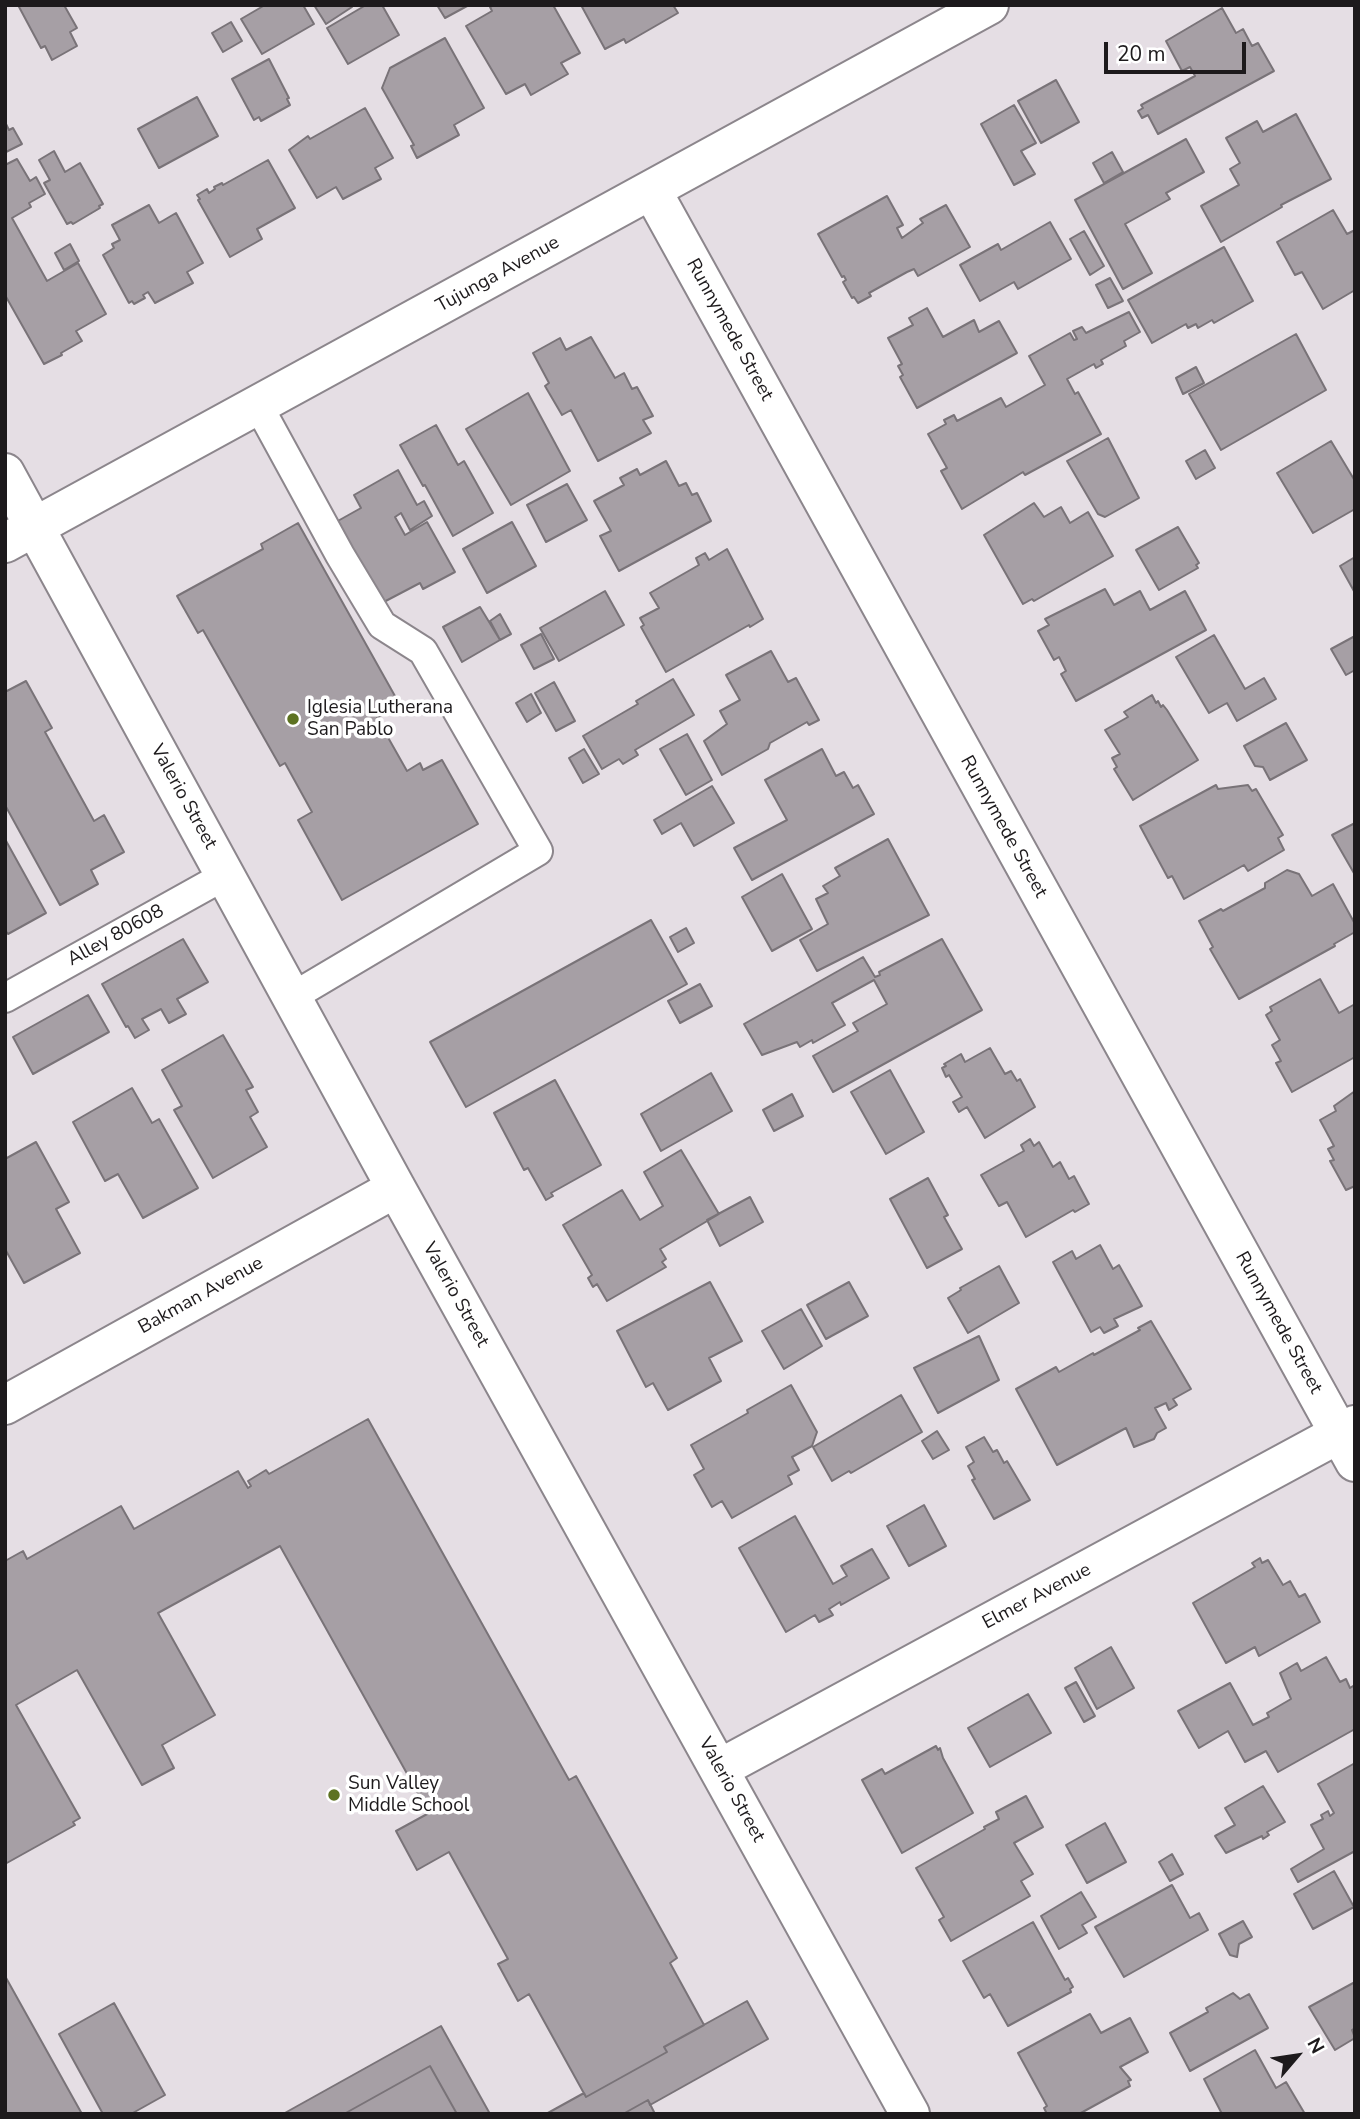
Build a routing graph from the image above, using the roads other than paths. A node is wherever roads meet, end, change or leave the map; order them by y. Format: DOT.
graph roads {
  1 [pos="989,5"];
  2 [pos="652,191"];
  3 [pos="258,405"];
  4 [pos="5,473"];
  5 [pos="20,535"];
  6 [pos="226,875"];
  7 [pos="5,998"];
  8 [pos="292,998"];
  9 [pos="396,1188"];
  10 [pos="5,1405"];
  11 [pos="1350,1441"];
  12 [pos="719,1769"];
  13 [pos="910,2114"];
  1 -- 2 [label="street, Tujunga Avenue"];
  2 -- 3 [label="street, Tujunga Avenue"];
  2 -- 11 [label="street, Runnymede Street"];
  3 -- 5 [label="street, Tujunga Avenue"];
  3 -- 8 [label="lane"];
  4 -- 5 [label="street, Valerio Street"];
  5 -- 6 [label="street, Valerio Street"];
  6 -- 7 [label="lane, Alley 80608"];
  6 -- 8 [label="street, Valerio Street"];
  8 -- 9 [label="street, Valerio Street"];
  9 -- 10 [label="street, Bakman Avenue"];
  9 -- 12 [label="street, Valerio Street"];
  11 -- 12 [label="street, Elmer Avenue"];
  12 -- 13 [label="street, Valerio Street"];
}
